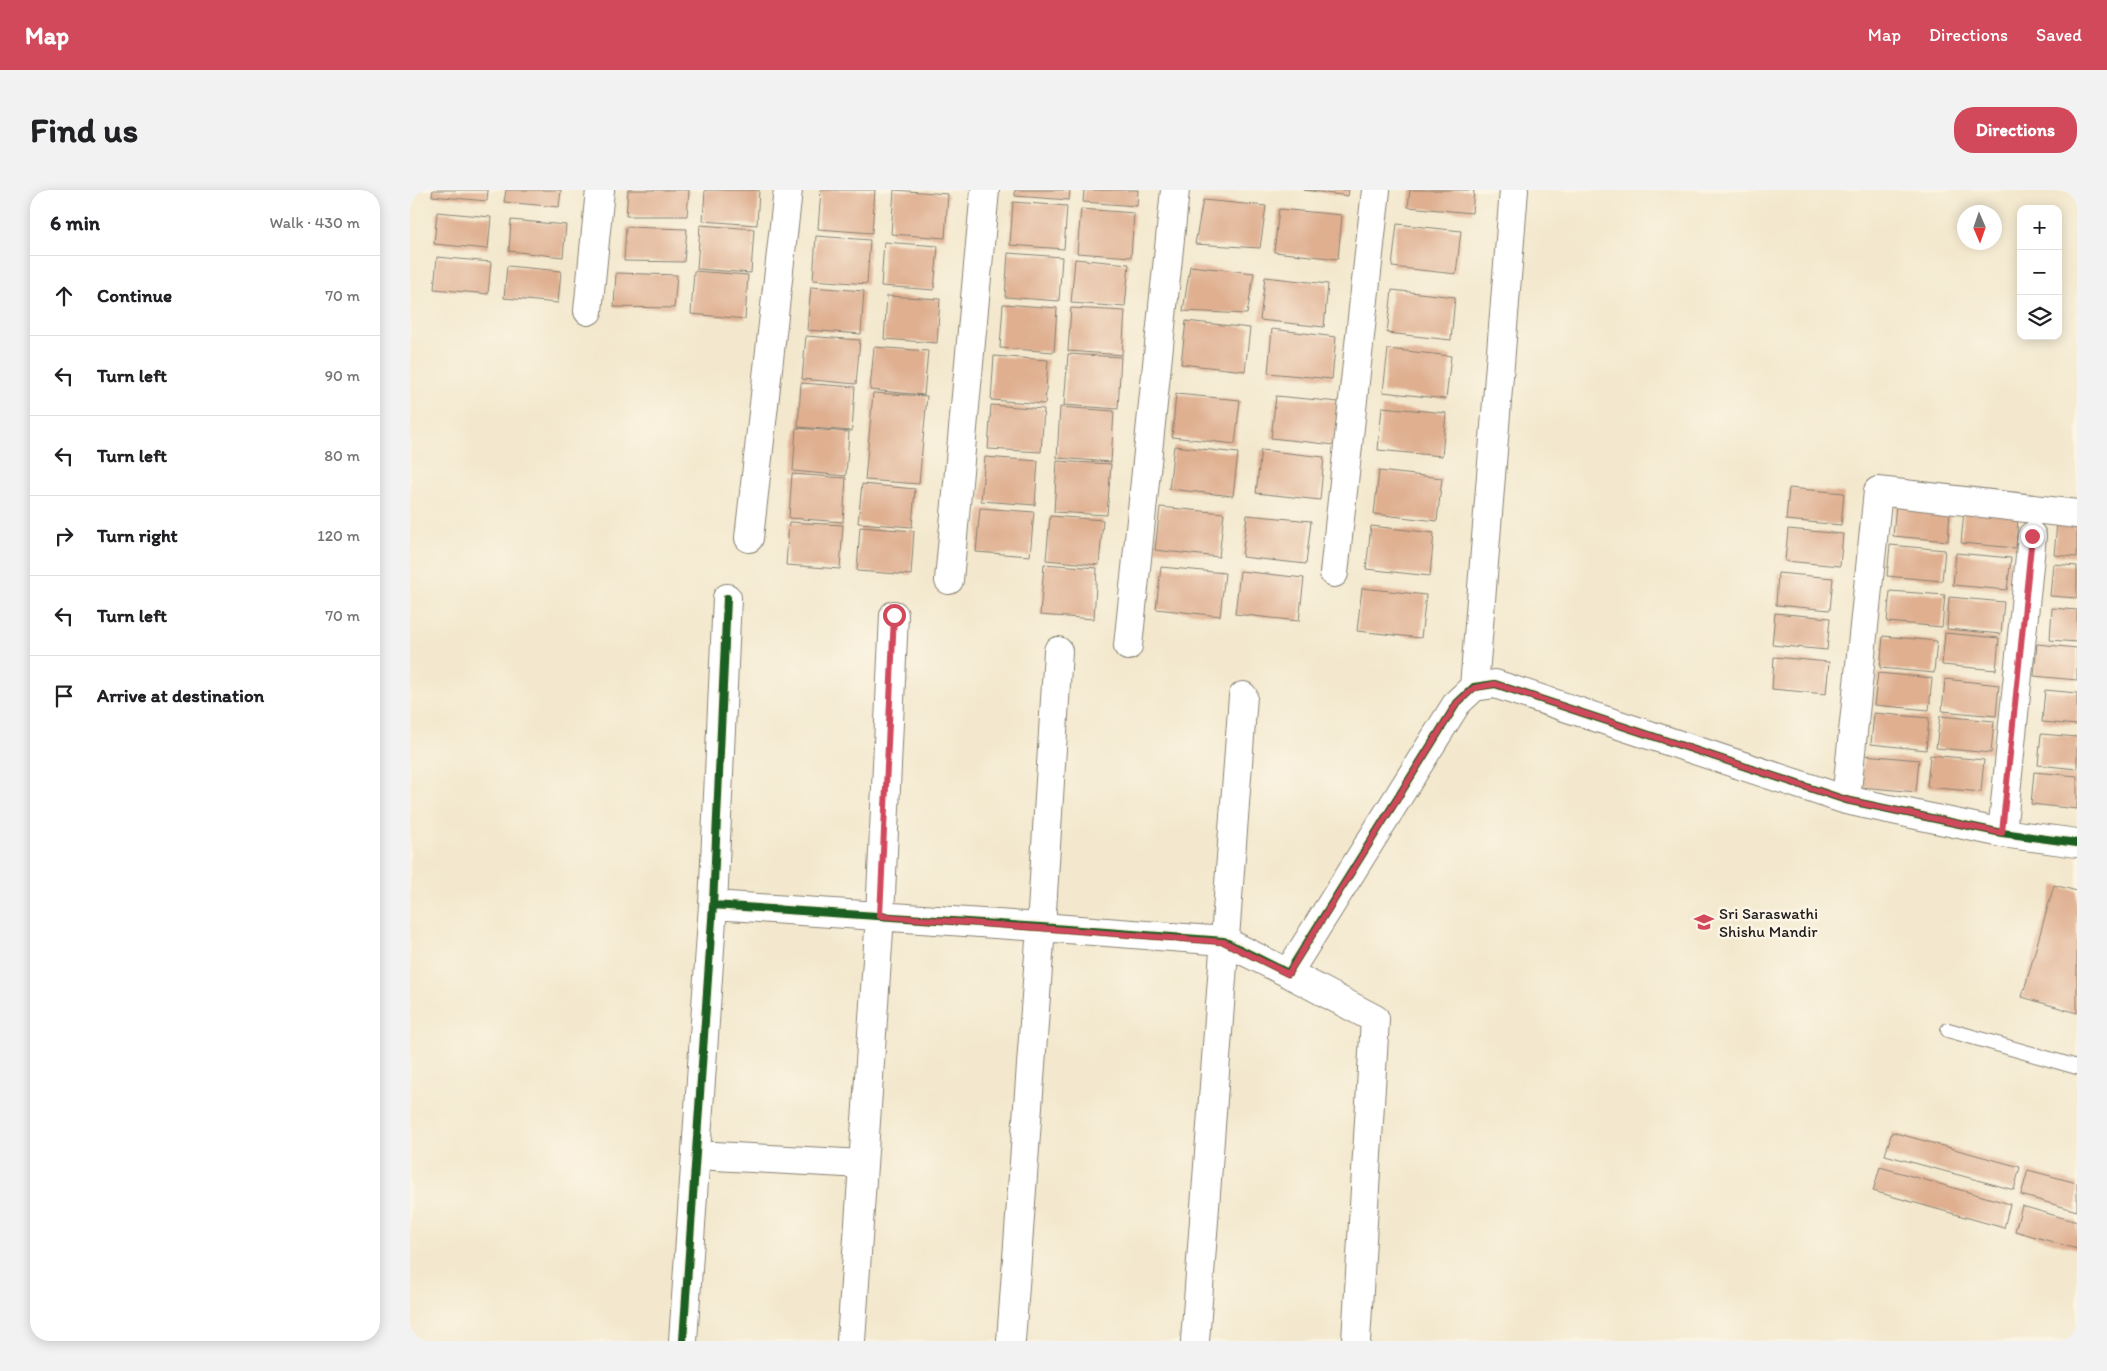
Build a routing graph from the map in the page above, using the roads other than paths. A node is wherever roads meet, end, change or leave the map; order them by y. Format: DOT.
graph roads {
  1 [pos="600,190"];
  2 [pos="788,190"];
  3 [pos="985,190"];
  4 [pos="1175,190"];
  5 [pos="1376,190"];
  6 [pos="1514,190"];
  7 [pos="588,311"];
  8 [pos="2077,514"];
  9 [pos="2032,536"];
  10 [pos="749,538"];
  11 [pos="1334,574"];
  12 [pos="949,580"];
  13 [pos="727,598"];
  14 [pos="894,615"];
  15 [pos="1128,646"];
  16 [pos="1058,652"];
  17 [pos="1474,688"];
  18 [pos="1243,696"];
  19 [pos="1846,800"];
  20 [pos="2002,833"];
  21 [pos="2077,843"];
  22 [pos="713,905"];
  23 [pos="880,916"];
  24 [pos="1041,926"];
  25 [pos="1224,942"];
  26 [pos="1288,974"];
  27 [pos="1948,1030"];
  28 [pos="2077,1067"];
  29 [pos="696,1155"];
  30 [pos="863,1164"];
  31 [pos="683,1341"];
  32 [pos="851,1341"];
  33 [pos="1011,1341"];
  34 [pos="1195,1341"];
  35 [pos="1356,1341"];
  1 -- 7 [label="street"];
  2 -- 10 [label="street"];
  3 -- 12 [label="street"];
  4 -- 15 [label="street"];
  5 -- 11 [label="street"];
  6 -- 17 [label="street"];
  8 -- 19 [label="street"];
  9 -- 20 [label="street"];
  13 -- 22 [label="street"];
  14 -- 23 [label="street"];
  16 -- 24 [label="street"];
  17 -- 19 [label="street"];
  17 -- 26 [label="street"];
  18 -- 25 [label="street"];
  19 -- 20 [label="street"];
  20 -- 21 [label="street"];
  22 -- 23 [label="street"];
  22 -- 29 [label="street"];
  23 -- 24 [label="street"];
  23 -- 30 [label="street"];
  24 -- 25 [label="street"];
  24 -- 33 [label="street"];
  25 -- 26 [label="street"];
  25 -- 34 [label="street"];
  26 -- 35 [label="street"];
  27 -- 28 [label="lane"];
  29 -- 30 [label="street"];
  29 -- 31 [label="street"];
  30 -- 32 [label="street"];
}
